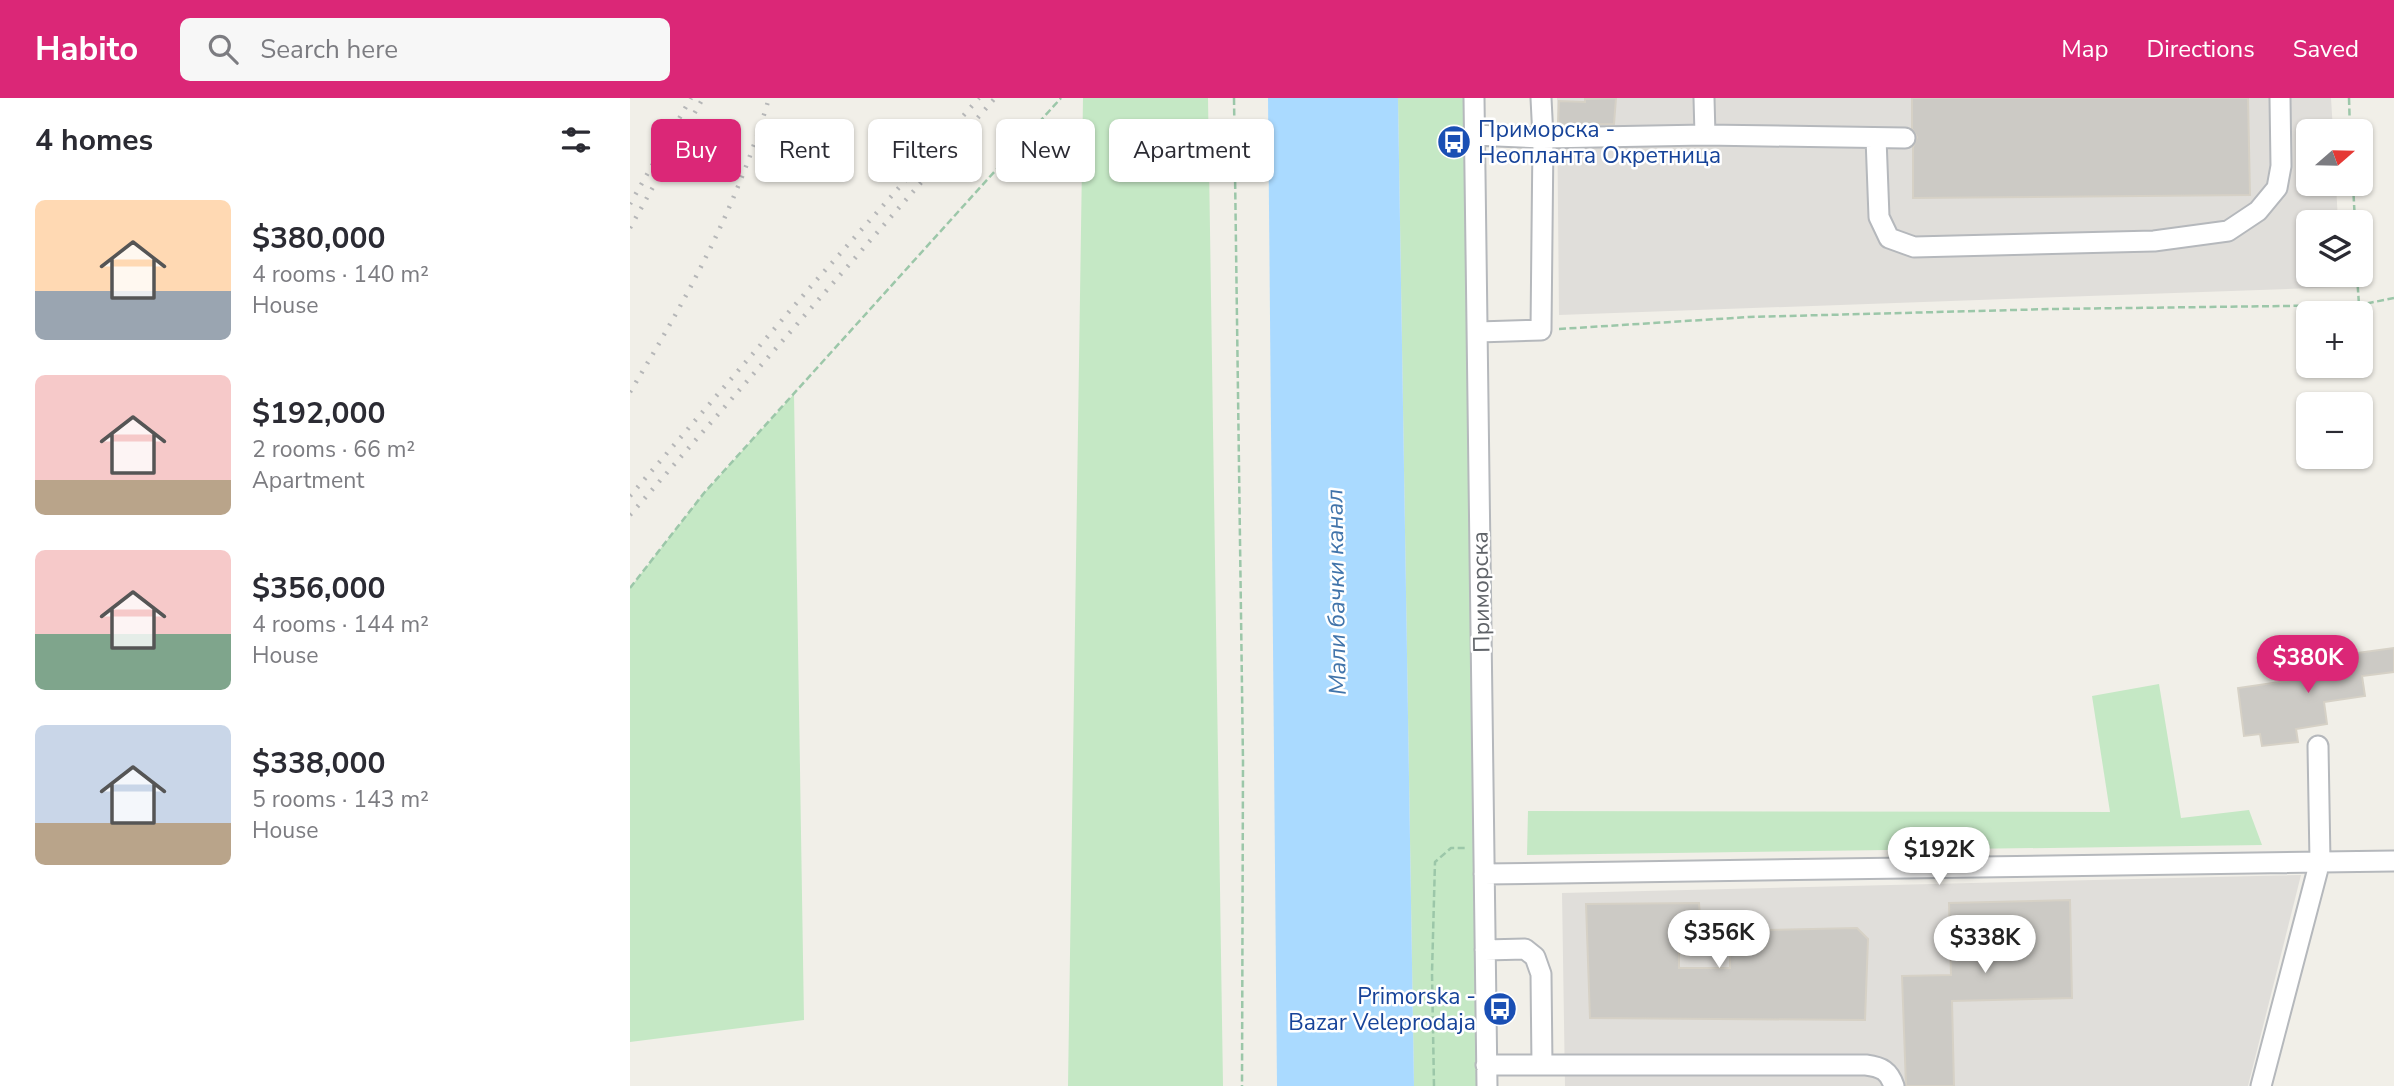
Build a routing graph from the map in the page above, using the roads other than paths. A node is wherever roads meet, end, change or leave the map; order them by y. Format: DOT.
graph roads {
  1 [pos="1474,98"];
  2 [pos="1541,98"];
  3 [pos="1704,98"];
  4 [pos="2280,98"];
  5 [pos="1474,135"];
  6 [pos="1705,135"];
  7 [pos="1543,138"];
  8 [pos="1876,138"];
  9 [pos="1905,138"];
  10 [pos="1478,332"];
  11 [pos="2318,746"];
  12 [pos="2394,860"];
  13 [pos="2320,861"];
  14 [pos="1484,874"];
  15 [pos="1485,950"];
  16 [pos="1486,1065"];
  17 [pos="1542,1065"];
  18 [pos="1487,1086"];
  19 [pos="1894,1086"];
  20 [pos="2261,1086"];
  1 -- 5 [label="street, Приморска"];
  2 -- 7 [label="street"];
  3 -- 6 [label="street"];
  4 -- 8 [label="street"];
  5 -- 7 [label="street"];
  5 -- 10 [label="street, Приморска"];
  6 -- 7 [label="street"];
  6 -- 8 [label="street"];
  7 -- 10 [label="street"];
  8 -- 9 [label="street"];
  10 -- 14 [label="street, Приморска"];
  11 -- 13 [label="street"];
  12 -- 13 [label="street"];
  13 -- 14 [label="street"];
  13 -- 20 [label="street"];
  14 -- 15 [label="street, Приморска"];
  15 -- 16 [label="street, Приморска"];
  15 -- 17 [label="street"];
  16 -- 17 [label="street"];
  16 -- 18 [label="street, Приморска"];
  17 -- 19 [label="street"];
}
